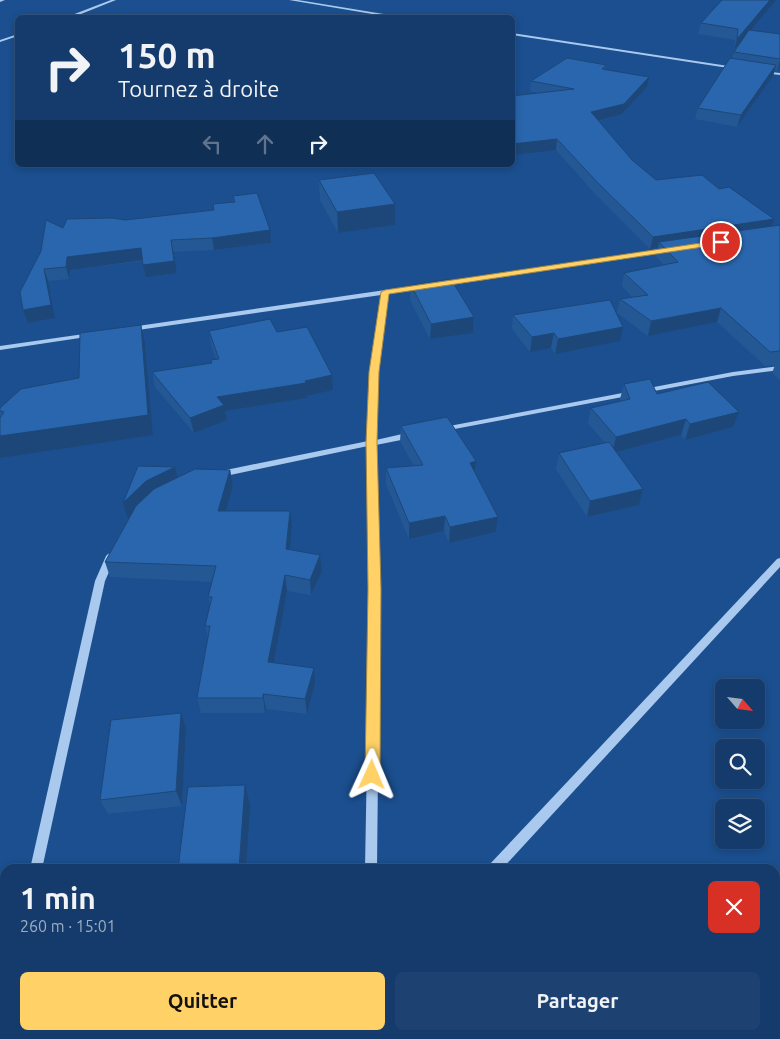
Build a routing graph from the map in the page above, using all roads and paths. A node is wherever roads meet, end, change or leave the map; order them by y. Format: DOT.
graph roads {
  1 [pos="114,0"];
  2 [pos="291,0"];
  3 [pos="74,15"];
  4 [pos="387,15"];
  5 [pos="515,34"];
  6 [pos="15,36"];
  7 [pos="0,41"];
  8 [pos="742,68"];
  9 [pos="761,72"];
  10 [pos="780,74"];
  11 [pos="672,250"];
  12 [pos="435,285"];
  13 [pos="425,286"];
  14 [pos="385,292"];
  15 [pos="124,330"];
  16 [pos="95,334"];
  17 [pos="0,348"];
  18 [pos="780,368"];
  19 [pos="430,431"];
  20 [pos="420,433"];
  21 [pos="372,442"];
  22 [pos="210,476"];
  23 [pos="115,548"];
  24 [pos="780,561"];
  25 [pos="37,864"];
  26 [pos="371,864"];
  27 [pos="498,864"];
  1 -- 3 [label="street"];
  2 -- 4 [label="street"];
  5 -- 8 [label="street"];
  6 -- 7 [label="street"];
  9 -- 10 [label="street"];
  11 -- 12 [label="street"];
  13 -- 14 [label="street"];
  14 -- 15 [label="street"];
  14 -- 21 [label="street"];
  16 -- 17 [label="street"];
  18 -- 19 [label="street"];
  20 -- 21 [label="street"];
  21 -- 22 [label="street"];
  21 -- 26 [label="street"];
  23 -- 25 [label="street"];
  24 -- 27 [label="street"];
}
